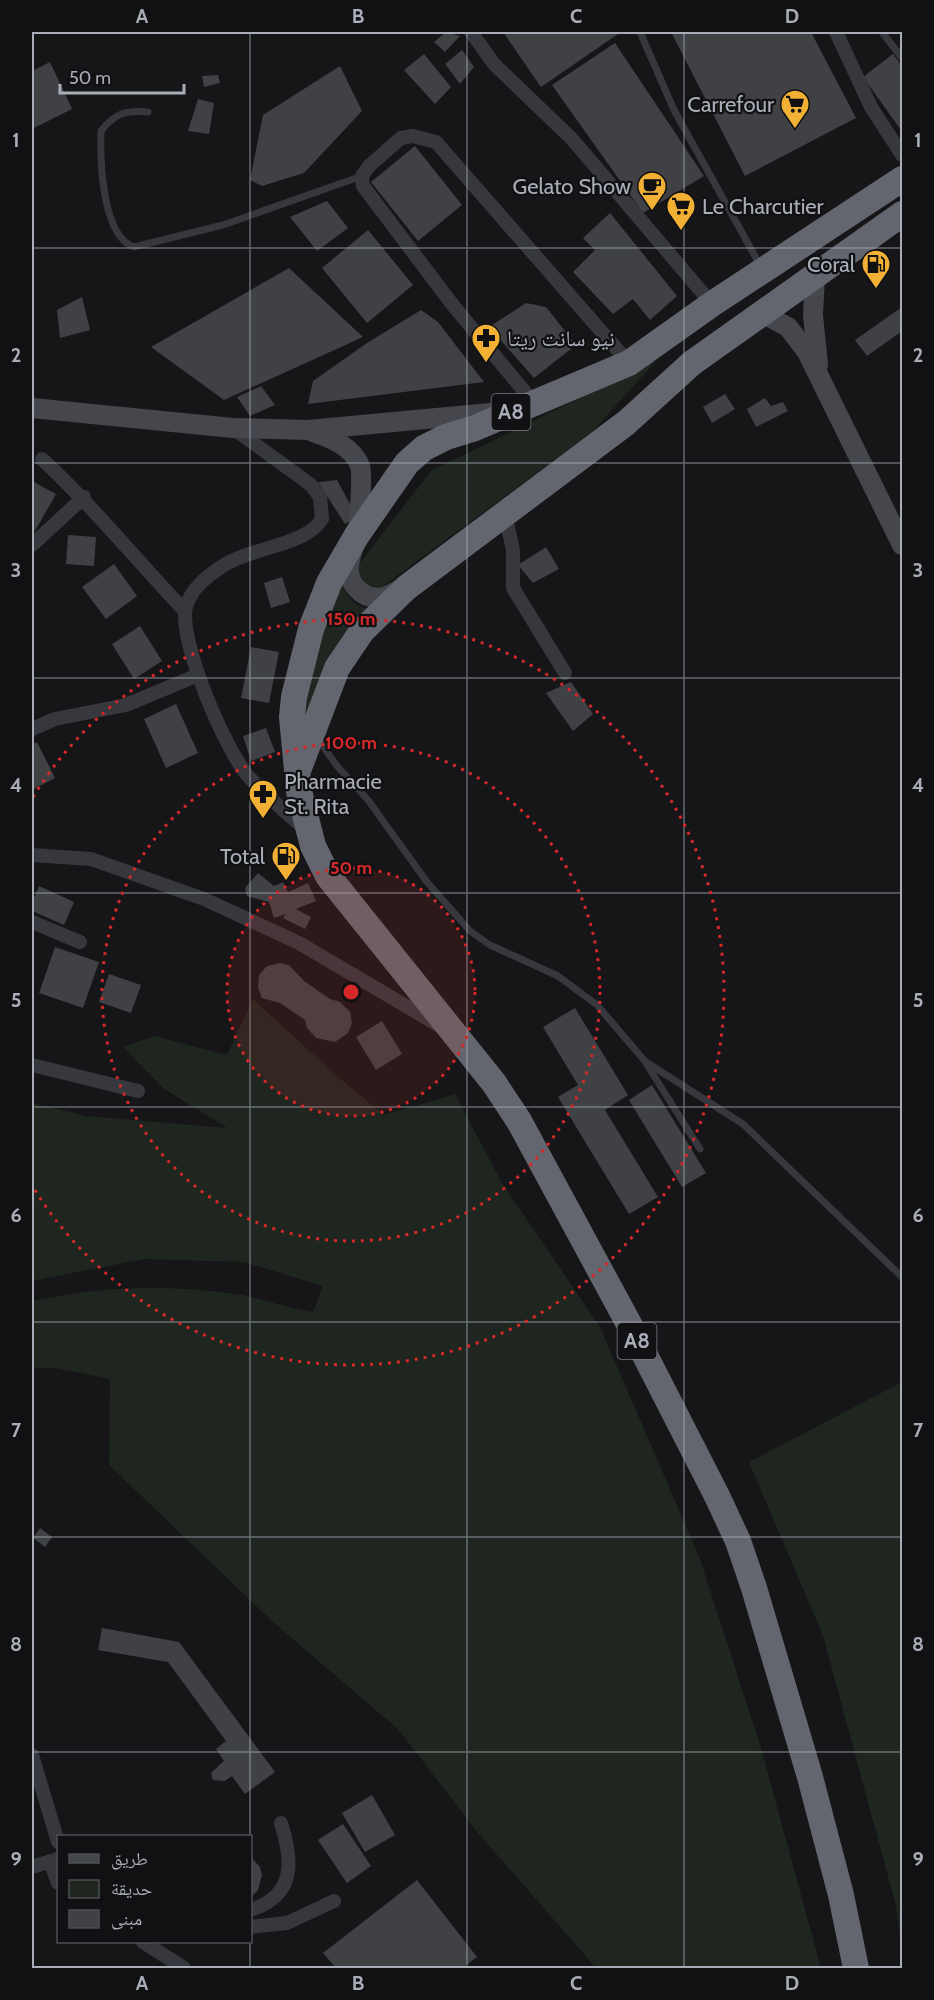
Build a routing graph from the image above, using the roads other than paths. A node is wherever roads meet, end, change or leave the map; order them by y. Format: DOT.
graph roads {
  1 [pos="471,32"];
  2 [pos="640,32"];
  3 [pos="836,32"];
  4 [pos="882,32"];
  5 [pos="903,58"];
  6 [pos="148,111"];
  7 [pos="903,155"];
  8 [pos="363,176"];
  9 [pos="903,179"];
  10 [pos="903,214"];
  11 [pos="763,271"];
  12 [pos="815,276"];
  13 [pos="712,304"];
  14 [pos="760,312"];
  15 [pos="629,363"];
  16 [pos="819,371"];
  17 [pos="525,407"];
  18 [pos="32,408"];
  19 [pos="233,428"];
  20 [pos="308,430"];
  21 [pos="42,459"];
  22 [pos="84,497"];
  23 [pos="505,514"];
  24 [pos="357,535"];
  25 [pos="900,535"];
  26 [pos="32,545"];
  27 [pos="406,588"];
  28 [pos="185,611"];
  29 [pos="565,673"];
  30 [pos="198,675"];
  31 [pos="32,729"];
  32 [pos="313,729"];
  33 [pos="297,774"];
  34 [pos="309,832"];
  35 [pos="32,855"];
  36 [pos="32,922"];
  37 [pos="80,942"];
  38 [pos="455,1036"];
  39 [pos="644,1060"];
  40 [pos="32,1065"];
  41 [pos="138,1091"];
  42 [pos="700,1149"];
  43 [pos="903,1277"];
  44 [pos="32,1755"];
  45 [pos="281,1823"];
  46 [pos="57,1839"];
  47 [pos="54,1860"];
  48 [pos="32,1867"];
  49 [pos="57,1877"];
  50 [pos="334,1901"];
  51 [pos="252,1909"];
  52 [pos="252,1927"];
  53 [pos="146,1943"];
  54 [pos="184,1968"];
  55 [pos="856,1968"];
  1 -- 13 [label="street"];
  2 -- 11 [label="lane"];
  3 -- 7 [label="street"];
  4 -- 5 [label="lane"];
  6 -- 8 [label="lane"];
  8 -- 15 [label="street"];
  8 -- 17 [label="street"];
  9 -- 11 [label="highway, A8"];
  10 -- 12 [label="highway"];
  11 -- 13 [label="highway, A8"];
  12 -- 14 [label="highway"];
  12 -- 16 [label="street"];
  13 -- 15 [label="highway, A8"];
  14 -- 16 [label="street"];
  14 -- 23 [label="highway"];
  15 -- 17 [label="highway, A8"];
  16 -- 25 [label="street"];
  17 -- 20 [label="street"];
  17 -- 24 [label="highway, A8"];
  18 -- 19 [label="street"];
  19 -- 20 [label="street"];
  19 -- 28 [label="street"];
  20 -- 24 [label="street"];
  21 -- 22 [label="street"];
  22 -- 26 [label="street"];
  22 -- 28 [label="street"];
  23 -- 27 [label="highway"];
  23 -- 29 [label="street"];
  24 -- 27 [label="street"];
  24 -- 33 [label="highway, A8"];
  27 -- 32 [label="highway"];
  28 -- 30 [label="street"];
  30 -- 31 [label="street"];
  30 -- 34 [label="street"];
  32 -- 33 [label="highway"];
  32 -- 39 [label="lane"];
  33 -- 34 [label="highway, A8"];
  34 -- 38 [label="highway, A8"];
  35 -- 38 [label="street"];
  36 -- 37 [label="street"];
  38 -- 55 [label="highway, A8"];
  39 -- 42 [label="lane"];
  39 -- 43 [label="lane"];
  40 -- 41 [label="street"];
  44 -- 46 [label="street"];
  45 -- 51 [label="street"];
  47 -- 48 [label="street"];
  47 -- 49 [label="street"];
  50 -- 52 [label="street"];
  53 -- 54 [label="street"];
}
